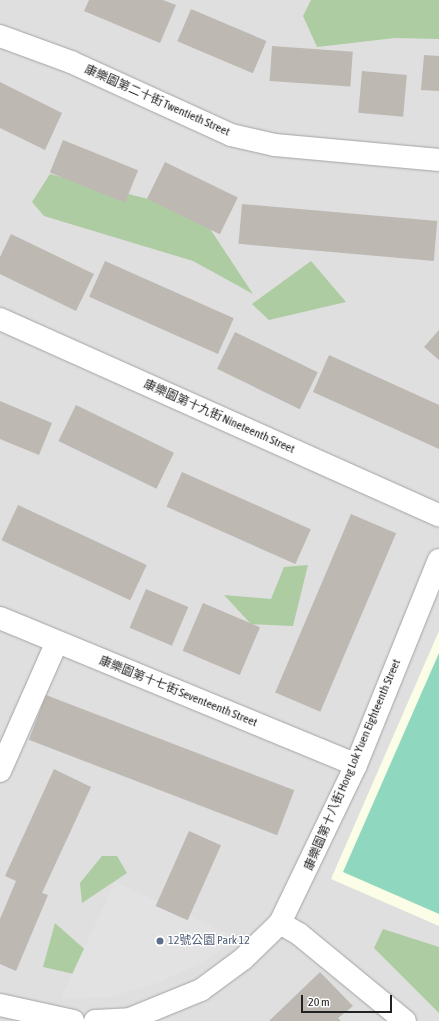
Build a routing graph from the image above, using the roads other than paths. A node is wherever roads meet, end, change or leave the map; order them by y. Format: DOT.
graph roads {
  1 [pos="0,36"];
  2 [pos="439,160"];
  3 [pos="0,319"];
  4 [pos="439,515"];
  5 [pos="439,560"];
  6 [pos="0,618"];
  7 [pos="57,642"];
  8 [pos="356,765"];
  9 [pos="0,771"];
  10 [pos="280,923"];
  11 [pos="0,1005"];
  12 [pos="74,1021"];
  13 [pos="95,1021"];
  14 [pos="404,1021"];
  1 -- 2 [label="street, 康樂園第二十街 Twentieth Street"];
  3 -- 4 [label="street, 康樂園第十九街 Nineteenth Street"];
  5 -- 8 [label="street, 康樂園第十八街 Hong Lok Yuen Eighteenth Street"];
  6 -- 7 [label="street, 康樂園第十七街 Seventeenth Street"];
  7 -- 8 [label="street, 康樂園第十七街 Seventeenth Street"];
  7 -- 9 [label="street"];
  8 -- 10 [label="street, 康樂園第十八街 Hong Lok Yuen Eighteenth Street"];
  10 -- 13 [label="street, 康樂園第十八街 Hong Lok Yuen Eighteenth Street"];
  10 -- 14 [label="street"];
  11 -- 12 [label="street"];
}
